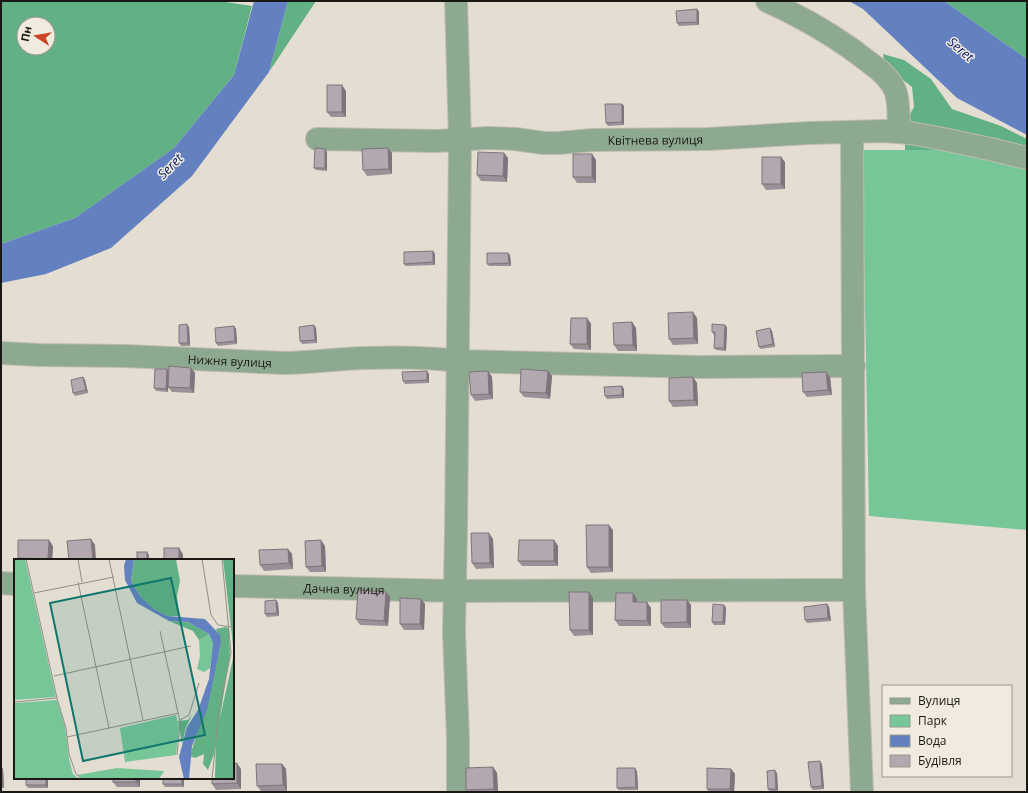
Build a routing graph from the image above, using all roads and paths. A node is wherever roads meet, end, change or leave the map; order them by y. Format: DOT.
graph roads {
  1 [pos="456,1"];
  2 [pos="768,1"];
  3 [pos="852,132"];
  4 [pos="899,132"];
  5 [pos="317,138"];
  6 [pos="460,140"];
  7 [pos="1027,158"];
  8 [pos="1,353"];
  9 [pos="458,361"];
  10 [pos="854,366"];
  11 [pos="1,584"];
  12 [pos="14,584"];
  13 [pos="234,586"];
  14 [pos="456,590"];
  15 [pos="854,590"];
  16 [pos="458,792"];
  17 [pos="862,792"];
  1 -- 6 [label="street"];
  2 -- 4 [label="street"];
  3 -- 4 [label="street, Квітнева вулиця"];
  3 -- 6 [label="street, Квітнева вулиця"];
  3 -- 10 [label="street"];
  4 -- 7 [label="street, Квітнева вулиця"];
  5 -- 6 [label="street, Квітнева вулиця"];
  6 -- 9 [label="street"];
  8 -- 9 [label="street, Нижня вулиця"];
  9 -- 10 [label="street, Нижня вулиця"];
  9 -- 14 [label="street"];
  10 -- 15 [label="street"];
  11 -- 12 [label="street"];
  13 -- 14 [label="street, Дачна вулиця"];
  14 -- 15 [label="street, Дачна вулиця"];
  14 -- 16 [label="street"];
  15 -- 17 [label="street"];
}
